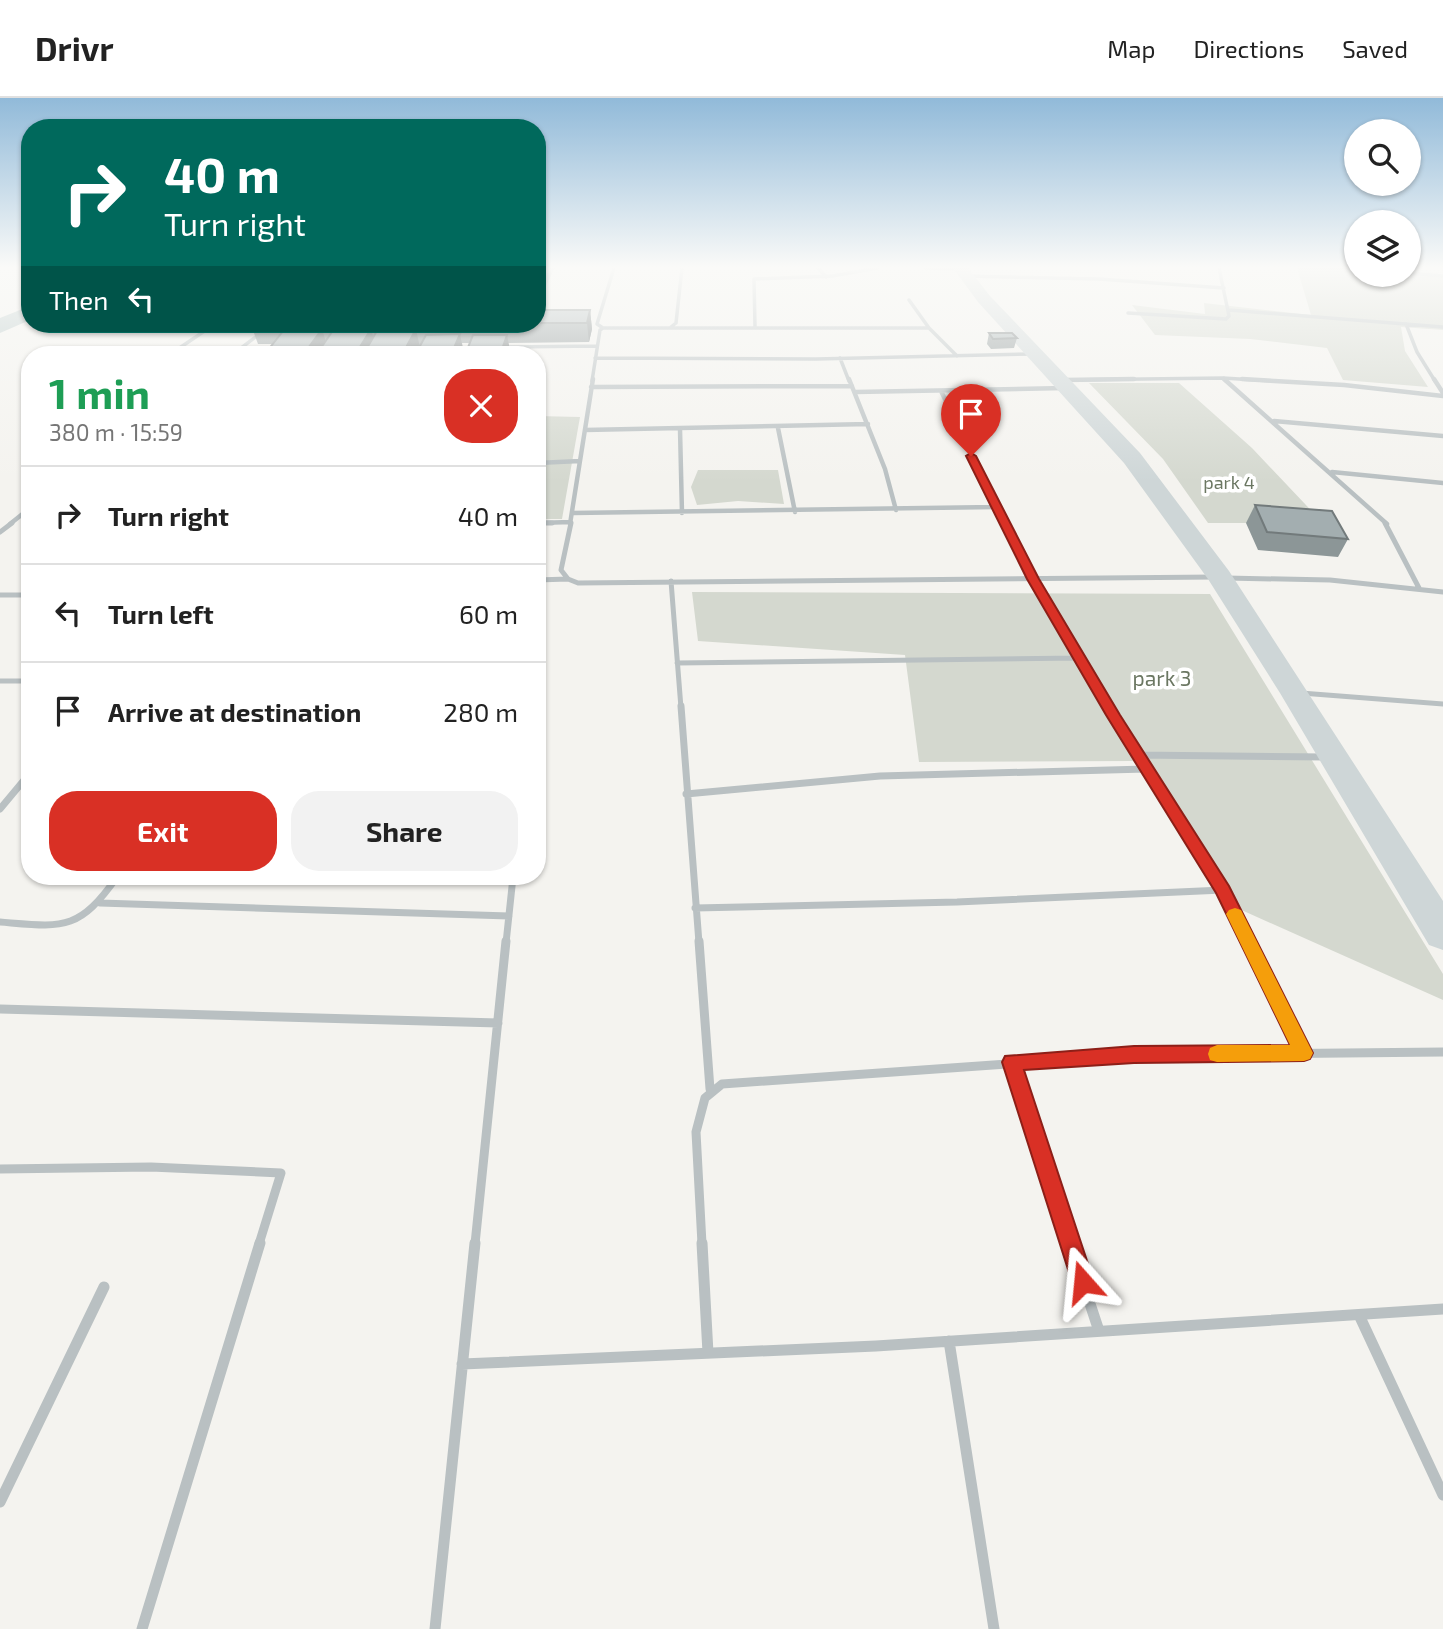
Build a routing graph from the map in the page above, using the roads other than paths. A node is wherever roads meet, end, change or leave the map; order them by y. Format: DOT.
graph roads {
  1 [pos="599,339"];
  2 [pos="940,339"];
  3 [pos="1024,339"];
  4 [pos="1412,339"];
  5 [pos="597,346"];
  6 [pos="546,347"];
  7 [pos="1037,354"];
  8 [pos="957,356"];
  9 [pos="596,358"];
  10 [pos="840,358"];
  11 [pos="1223,378"];
  12 [pos="1065,384"];
  13 [pos="852,386"];
  14 [pos="591,387"];
  15 [pos="941,391"];
  16 [pos="855,392"];
  17 [pos="1443,394"];
  18 [pos="1273,421"];
  19 [pos="868,424"];
  20 [pos="778,428"];
  21 [pos="680,429"];
  22 [pos="585,430"];
  23 [pos="1443,436"];
  24 [pos="580,461"];
  25 [pos="546,463"];
  26 [pos="1331,472"];
  27 [pos="1443,483"];
  28 [pos="996,506"];
  29 [pos="896,510"];
  30 [pos="795,512"];
  31 [pos="573,513"];
  32 [pos="682,513"];
  33 [pos="21,515"];
  34 [pos="571,522"];
  35 [pos="546,523"];
  36 [pos="0,532"];
  37 [pos="1220,578"];
  38 [pos="568,579"];
  39 [pos="1033,579"];
  40 [pos="546,580"];
  41 [pos="671,581"];
  42 [pos="1419,588"];
  43 [pos="1443,592"];
  44 [pos="0,595"];
  45 [pos="21,595"];
  46 [pos="1079,658"];
  47 [pos="677,663"];
  48 [pos="0,681"];
  49 [pos="21,681"];
  50 [pos="1295,693"];
  51 [pos="1443,704"];
  52 [pos="1138,755"];
  53 [pos="1334,757"];
  54 [pos="1146,769"];
  55 [pos="21,784"];
  56 [pos="686,794"];
  57 [pos="0,809"];
  58 [pos="112,885"];
  59 [pos="512,885"];
  60 [pos="1223,890"];
  61 [pos="100,903"];
  62 [pos="695,908"];
  63 [pos="509,916"];
  64 [pos="0,922"];
  65 [pos="1443,934"];
  66 [pos="0,1009"];
  67 [pos="498,1023"];
  68 [pos="1443,1052"];
  69 [pos="1304,1053"];
  70 [pos="1012,1062"];
  71 [pos="710,1089"];
  72 [pos="0,1169"];
  73 [pos="104,1287"];
  74 [pos="1443,1310"];
  75 [pos="1359,1315"];
  76 [pos="1099,1331"];
  77 [pos="949,1341"];
  78 [pos="708,1353"];
  79 [pos="462,1364"];
  80 [pos="1443,1495"];
  81 [pos="0,1502"];
  82 [pos="142,1629"];
  83 [pos="435,1629"];
  84 [pos="994,1629"];
  1 -- 5 [label="street"];
  2 -- 8 [label="street"];
  3 -- 7 [label="street"];
  4 -- 17 [label="street"];
  5 -- 6 [label="street"];
  5 -- 9 [label="street"];
  7 -- 8 [label="street"];
  7 -- 12 [label="street"];
  8 -- 10 [label="street"];
  9 -- 10 [label="street"];
  9 -- 14 [label="street"];
  10 -- 13 [label="street"];
  11 -- 12 [label="street"];
  11 -- 17 [label="street"];
  11 -- 18 [label="street"];
  12 -- 15 [label="street"];
  12 -- 37 [label="street"];
  13 -- 14 [label="street"];
  13 -- 16 [label="street"];
  14 -- 22 [label="street"];
  15 -- 16 [label="street"];
  15 -- 28 [label="street"];
  16 -- 19 [label="street"];
  18 -- 23 [label="street"];
  18 -- 26 [label="street"];
  19 -- 20 [label="street"];
  19 -- 29 [label="street"];
  20 -- 21 [label="street"];
  20 -- 30 [label="street"];
  21 -- 22 [label="street"];
  21 -- 32 [label="street"];
  22 -- 24 [label="street"];
  24 -- 25 [label="street"];
  24 -- 31 [label="street"];
  26 -- 27 [label="street"];
  26 -- 42 [label="street"];
  28 -- 29 [label="street"];
  28 -- 39 [label="street"];
  29 -- 30 [label="street"];
  30 -- 32 [label="street"];
  31 -- 32 [label="street"];
  31 -- 34 [label="street"];
  33 -- 36 [label="street"];
  34 -- 35 [label="street"];
  34 -- 38 [label="street"];
  37 -- 39 [label="street"];
  37 -- 42 [label="street"];
  37 -- 50 [label="street"];
  38 -- 40 [label="street"];
  38 -- 41 [label="street"];
  39 -- 41 [label="street"];
  39 -- 46 [label="street"];
  41 -- 47 [label="street"];
  42 -- 43 [label="street"];
  44 -- 45 [label="street"];
  46 -- 47 [label="street"];
  46 -- 52 [label="street"];
  47 -- 56 [label="street"];
  48 -- 49 [label="street"];
  50 -- 51 [label="street"];
  50 -- 53 [label="street"];
  52 -- 53 [label="street"];
  52 -- 54 [label="street"];
  53 -- 65 [label="street"];
  54 -- 56 [label="street"];
  54 -- 60 [label="street"];
  55 -- 57 [label="street"];
  56 -- 62 [label="street"];
  58 -- 61 [label="street"];
  59 -- 63 [label="street"];
  60 -- 62 [label="street"];
  60 -- 69 [label="street"];
  61 -- 63 [label="street"];
  61 -- 64 [label="street"];
  62 -- 71 [label="street"];
  63 -- 67 [label="street"];
  66 -- 67 [label="street"];
  67 -- 79 [label="street"];
  68 -- 69 [label="street"];
  69 -- 70 [label="street"];
  70 -- 71 [label="street"];
  70 -- 76 [label="street"];
  71 -- 78 [label="street"];
  72 -- 82 [label="street"];
  73 -- 81 [label="street"];
  74 -- 75 [label="street"];
  75 -- 76 [label="street"];
  75 -- 80 [label="street"];
  76 -- 77 [label="street"];
  77 -- 78 [label="street"];
  77 -- 84 [label="street"];
  78 -- 79 [label="street"];
  79 -- 83 [label="street"];
}
